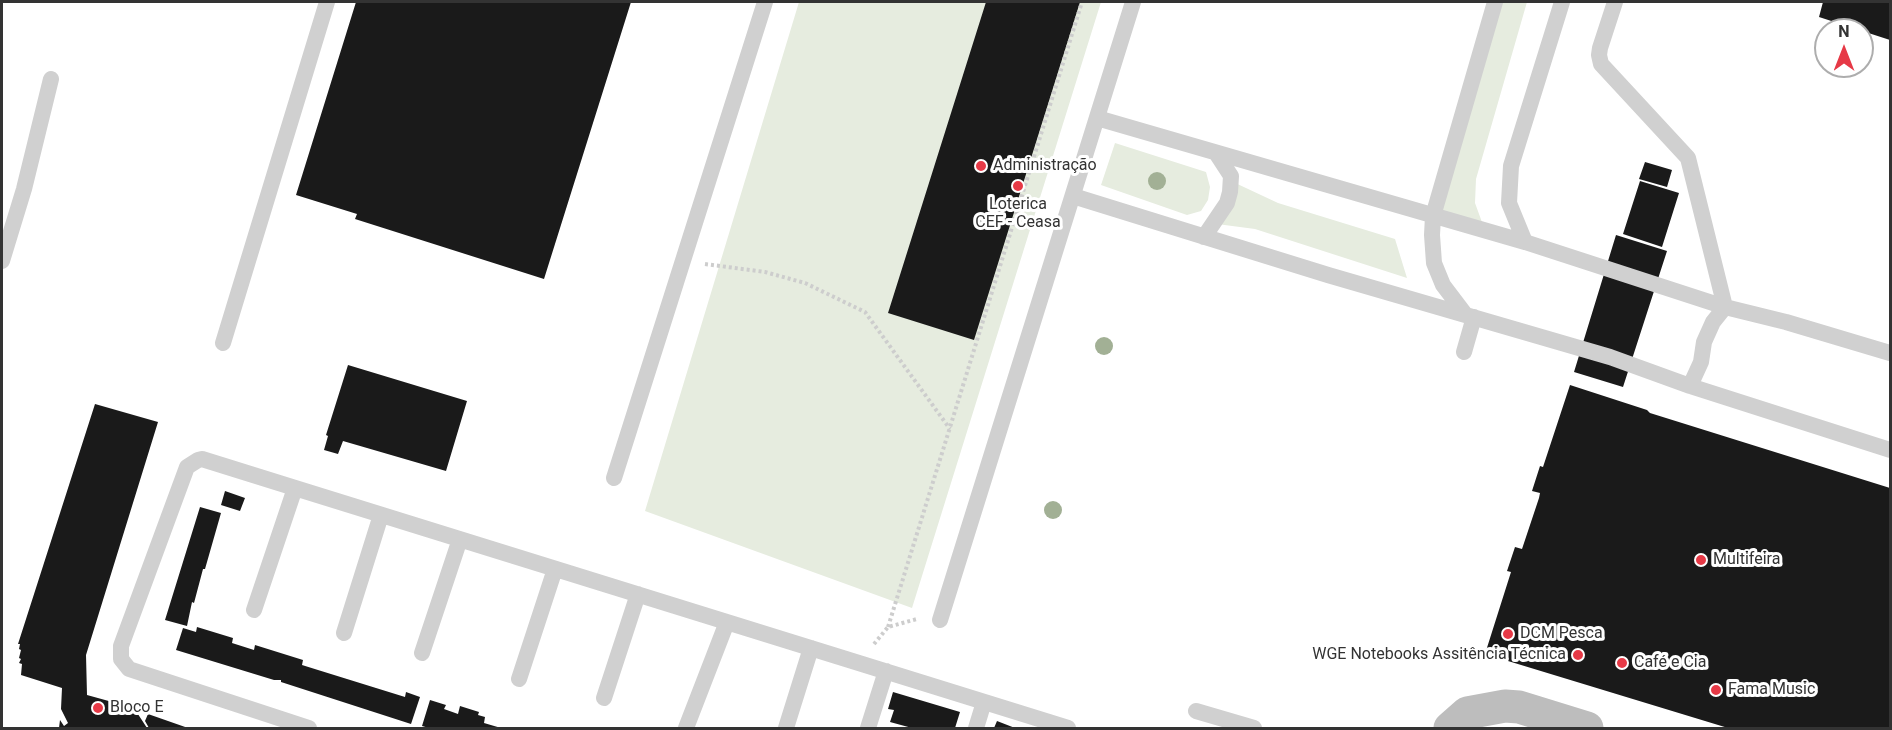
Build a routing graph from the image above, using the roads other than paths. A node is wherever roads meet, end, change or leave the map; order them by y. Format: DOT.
graph roads {
  1 [pos="327,2"];
  2 [pos="765,2"];
  3 [pos="1134,2"];
  4 [pos="1495,2"];
  5 [pos="1562,2"];
  6 [pos="1615,2"];
  7 [pos="51,79"];
  8 [pos="1097,118"];
  9 [pos="1216,153"];
  10 [pos="1073,196"];
  11 [pos="1433,216"];
  12 [pos="1204,237"];
  13 [pos="1525,242"];
  14 [pos="2,261"];
  15 [pos="1725,307"];
  16 [pos="1470,315"];
  17 [pos="223,343"];
  18 [pos="1464,352"];
  19 [pos="1890,353"];
  20 [pos="1690,386"];
  21 [pos="1890,450"];
  22 [pos="614,478"];
  23 [pos="295,488"];
  24 [pos="381,515"];
  25 [pos="460,539"];
  26 [pos="555,569"];
  27 [pos="638,594"];
  28 [pos="254,610"];
  29 [pos="942,616"];
  30 [pos="727,622"];
  31 [pos="345,633"];
  32 [pos="812,648"];
  33 [pos="423,653"];
  34 [pos="886,671"];
  35 [pos="519,679"];
  36 [pos="604,698"];
  37 [pos="984,702"];
  38 [pos="1196,711"];
  39 [pos="1572,726"];
  40 [pos="1068,728"];
  41 [pos="309,729"];
  42 [pos="686,729"];
  43 [pos="786,729"];
  44 [pos="868,729"];
  45 [pos="976,729"];
  46 [pos="1254,729"];
  47 [pos="1450,729"];
  1 -- 17 [label="lane"];
  2 -- 22 [label="lane"];
  3 -- 8 [label="lane"];
  4 -- 11 [label="lane"];
  5 -- 13 [label="lane"];
  6 -- 15 [label="lane"];
  7 -- 14 [label="lane"];
  8 -- 9 [label="lane"];
  8 -- 10 [label="lane"];
  9 -- 11 [label="lane"];
  9 -- 12 [label="lane"];
  10 -- 12 [label="lane"];
  10 -- 29 [label="lane"];
  11 -- 13 [label="lane"];
  11 -- 16 [label="lane"];
  12 -- 16 [label="lane"];
  13 -- 15 [label="lane"];
  15 -- 19 [label="lane"];
  15 -- 20 [label="lane"];
  16 -- 18 [label="lane"];
  16 -- 20 [label="lane"];
  20 -- 21 [label="lane"];
  23 -- 24 [label="lane"];
  23 -- 28 [label="lane"];
  23 -- 41 [label="lane"];
  24 -- 25 [label="lane"];
  24 -- 31 [label="lane"];
  25 -- 26 [label="lane"];
  25 -- 33 [label="lane"];
  26 -- 27 [label="lane"];
  26 -- 35 [label="lane"];
  27 -- 30 [label="lane"];
  27 -- 36 [label="lane"];
  30 -- 32 [label="lane"];
  30 -- 42 [label="lane"];
  32 -- 34 [label="lane"];
  32 -- 43 [label="lane"];
  34 -- 37 [label="lane"];
  34 -- 44 [label="lane"];
  37 -- 40 [label="lane"];
  37 -- 45 [label="lane"];
  38 -- 46 [label="lane"];
  39 -- 47 [label="main road"];
}
